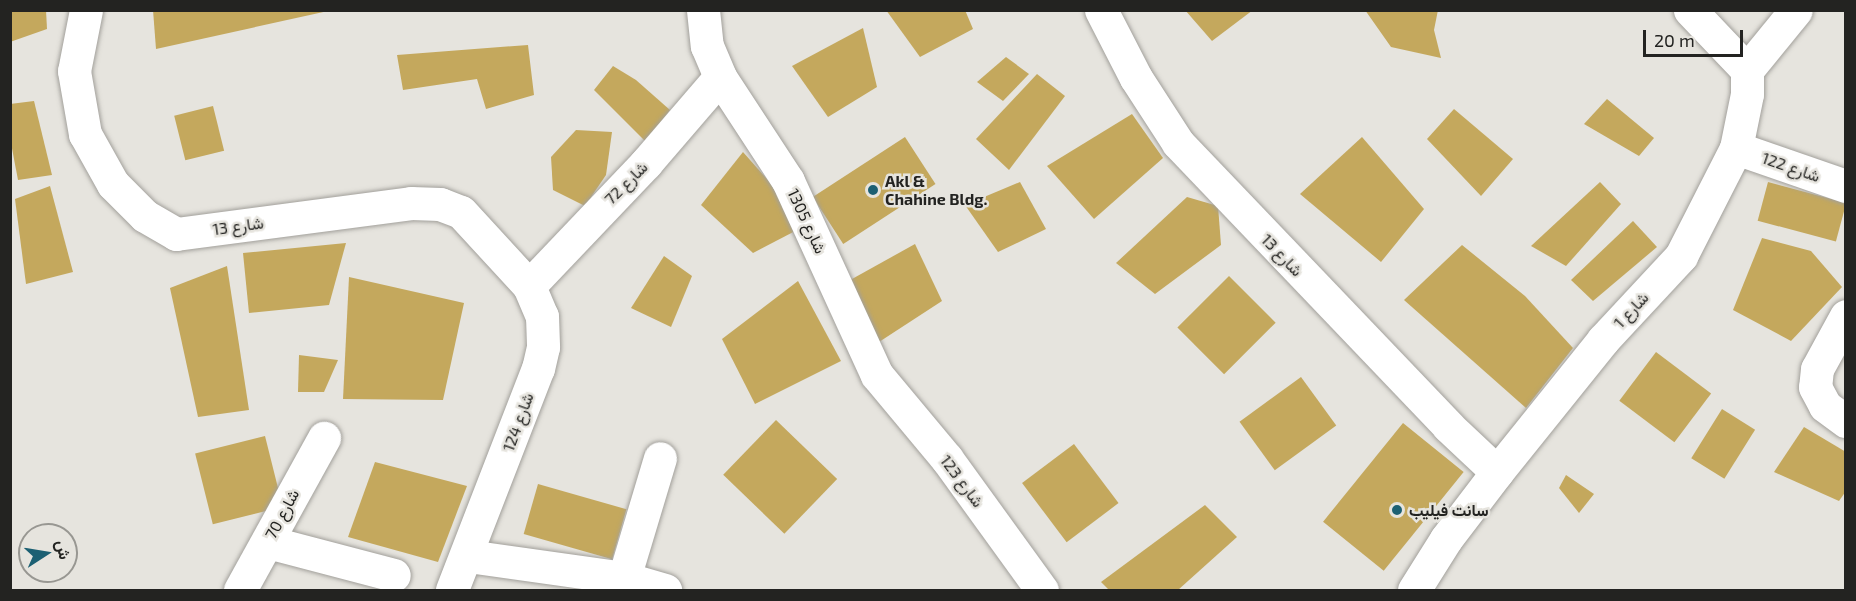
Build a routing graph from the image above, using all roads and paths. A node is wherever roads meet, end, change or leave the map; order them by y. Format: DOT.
graph roads {
  1 [pos="703,10"];
  2 [pos="1101,10"];
  3 [pos="1690,10"];
  4 [pos="1796,10"];
  5 [pos="86,11"];
  6 [pos="1747,70"];
  7 [pos="720,77"];
  8 [pos="1737,148"];
  9 [pos="1845,186"];
  10 [pos="529,286"];
  11 [pos="1845,315"];
  12 [pos="877,375"];
  13 [pos="1845,421"];
  14 [pos="324,438"];
  15 [pos="660,458"];
  16 [pos="1497,472"];
  17 [pos="268,542"];
  18 [pos="468,556"];
  19 [pos="394,575"];
  20 [pos="624,578"];
  21 [pos="240,591"];
  22 [pos="452,591"];
  23 [pos="665,591"];
  24 [pos="1042,591"];
  25 [pos="1414,591"];
  1 -- 7 [label="street"];
  2 -- 16 [label="street, شارع 13"];
  3 -- 6 [label="street"];
  4 -- 6 [label="street"];
  5 -- 10 [label="street, شارع 13"];
  6 -- 8 [label="street, شارع 1"];
  7 -- 10 [label="street, شارع 72"];
  7 -- 12 [label="street, شارع 1305"];
  8 -- 9 [label="street, شارع 122"];
  8 -- 16 [label="street, شارع 1"];
  10 -- 18 [label="street, شارع 124"];
  11 -- 13 [label="street"];
  12 -- 24 [label="street, شارع 123"];
  14 -- 17 [label="street, شارع 70"];
  15 -- 20 [label="street"];
  16 -- 25 [label="street, شارع 1"];
  17 -- 19 [label="street"];
  17 -- 21 [label="street, شارع 70"];
  18 -- 20 [label="street"];
  18 -- 22 [label="street, شارع 124"];
  20 -- 23 [label="street"];
}
